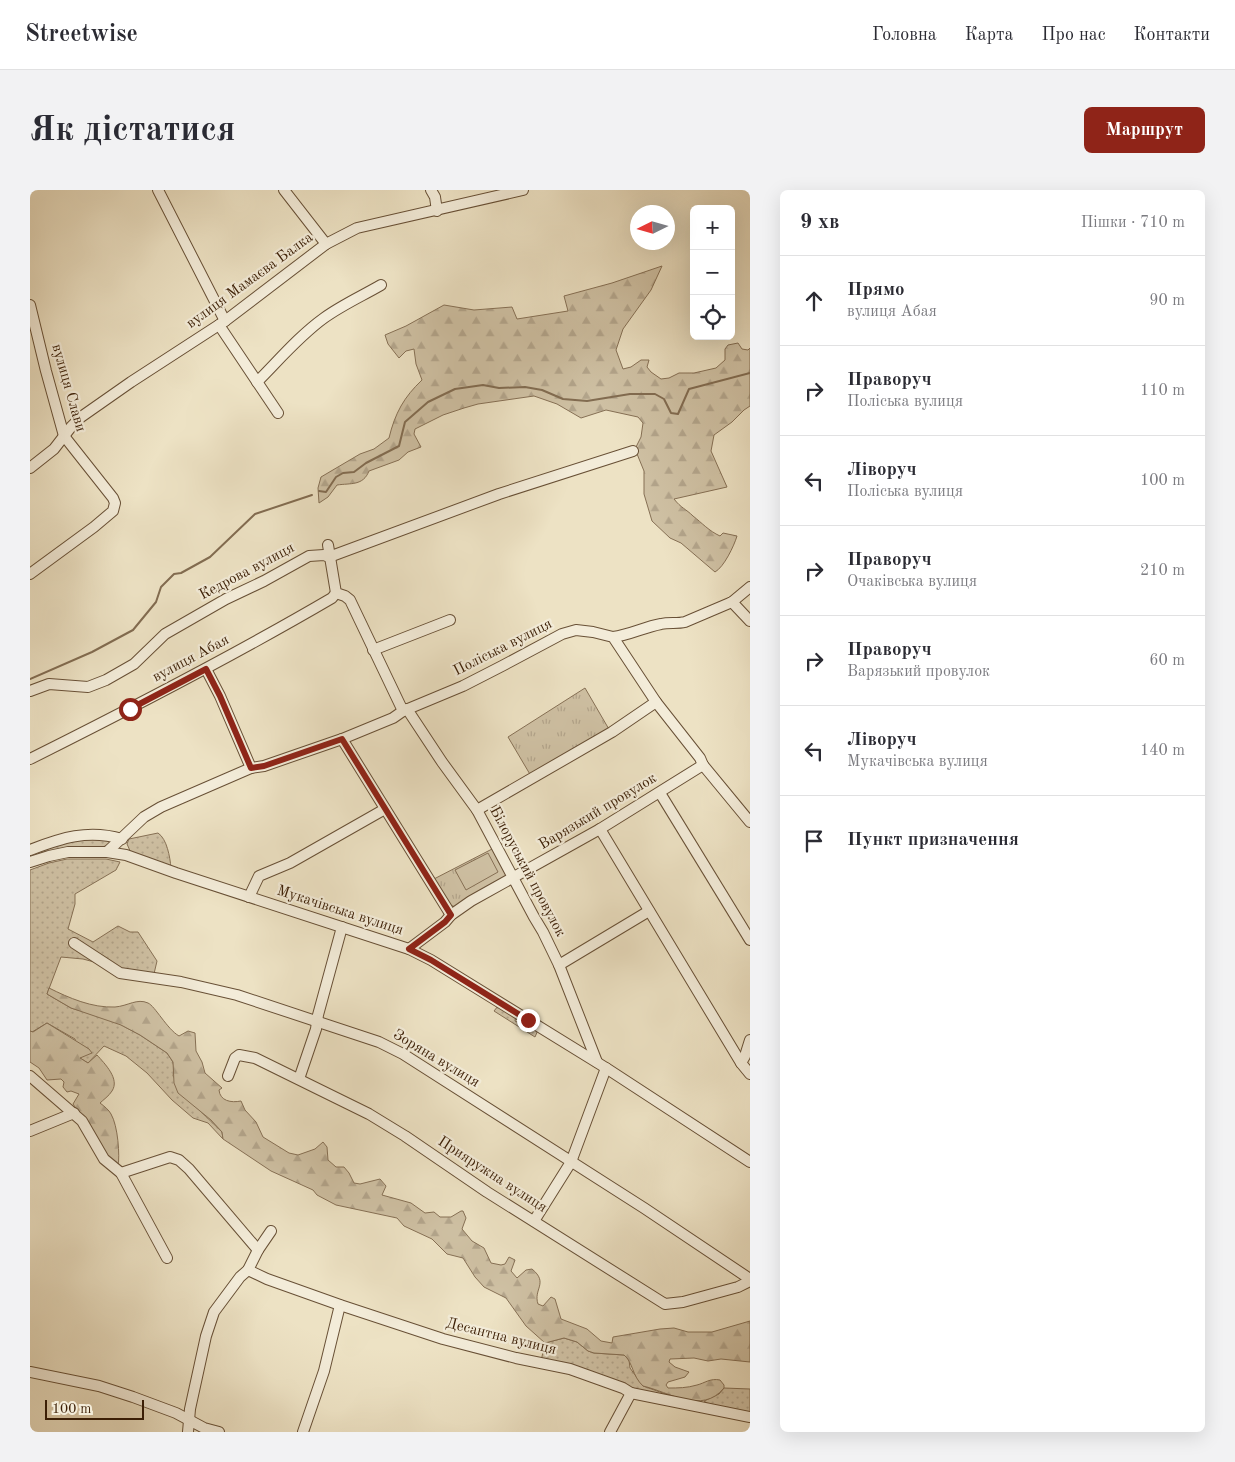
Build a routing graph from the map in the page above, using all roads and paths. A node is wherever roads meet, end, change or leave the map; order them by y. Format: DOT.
graph roads {
  1 [pos="158,190"];
  2 [pos="284,190"];
  3 [pos="431,190"];
  4 [pos="523,190"];
  5 [pos="508,192"];
  6 [pos="437,211"];
  7 [pos="326,244"];
  8 [pos="381,285"];
  9 [pos="30,305"];
  10 [pos="222,323"];
  11 [pos="257,382"];
  12 [pos="278,413"];
  13 [pos="64,436"];
  14 [pos="633,451"];
  15 [pos="30,468"];
  16 [pos="328,545"];
  17 [pos="329,558"];
  18 [pos="30,574"];
  19 [pos="750,587"];
  20 [pos="336,594"];
  21 [pos="732,602"];
  22 [pos="450,620"];
  23 [pos="750,621"];
  24 [pos="613,637"];
  25 [pos="373,650"];
  26 [pos="206,669"];
  27 [pos="30,691"];
  28 [pos="656,702"];
  29 [pos="405,710"];
  30 [pos="342,739"];
  31 [pos="30,759"];
  32 [pos="703,765"];
  33 [pos="251,768"];
  34 [pos="660,792"];
  35 [pos="385,809"];
  36 [pos="477,810"];
  37 [pos="750,822"];
  38 [pos="600,829"];
  39 [pos="122,839"];
  40 [pos="30,850"];
  41 [pos="107,852"];
  42 [pos="30,862"];
  43 [pos="514,879"];
  44 [pos="249,897"];
  45 [pos="650,912"];
  46 [pos="451,915"];
  47 [pos="342,927"];
  48 [pos="750,940"];
  49 [pos="74,943"];
  50 [pos="409,949"];
  51 [pos="559,965"];
  52 [pos="317,1022"];
  53 [pos="587,1035"];
  54 [pos="750,1040"];
  55 [pos="569,1045"];
  56 [pos="597,1062"];
  57 [pos="741,1063"];
  58 [pos="606,1068"];
  59 [pos="750,1074"];
  60 [pos="30,1076"];
  61 [pos="228,1076"];
  62 [pos="299,1078"];
  63 [pos="74,1113"];
  64 [pos="30,1131"];
  65 [pos="571,1162"];
  66 [pos="750,1162"];
  67 [pos="121,1173"];
  68 [pos="534,1220"];
  69 [pos="271,1231"];
  70 [pos="258,1250"];
  71 [pos="167,1258"];
  72 [pos="248,1270"];
  73 [pos="750,1280"];
  74 [pos="340,1305"];
  75 [pos="30,1372"];
  76 [pos="631,1393"];
  77 [pos="750,1417"];
  78 [pos="188,1420"];
  79 [pos="188,1432"];
  80 [pos="219,1432"];
  81 [pos="303,1432"];
  82 [pos="610,1432"];
  1 -- 10 [label="street"];
  2 -- 7 [label="street"];
  3 -- 6 [label="street"];
  4 -- 5 [label="street, вулиця Мамаєва Балка"];
  5 -- 6 [label="street, вулиця Мамаєва Балка"];
  6 -- 7 [label="street, вулиця Мамаєва Балка"];
  7 -- 10 [label="street, вулиця Мамаєва Балка"];
  8 -- 11 [label="street"];
  9 -- 13 [label="street, вулиця Слави"];
  10 -- 11 [label="street"];
  10 -- 13 [label="street, вулиця Мамаєва Балка"];
  11 -- 12 [label="street"];
  13 -- 15 [label="street, вулиця Мамаєва Балка"];
  13 -- 18 [label="street, вулиця Слави"];
  14 -- 17 [label="street, Кедрова вулиця"];
  16 -- 17 [label="street"];
  17 -- 20 [label="street"];
  17 -- 27 [label="street, Кедрова вулиця"];
  19 -- 21 [label="street"];
  20 -- 25 [label="street, Білоруський провулок"];
  20 -- 26 [label="street, вулиця Абая"];
  21 -- 23 [label="street"];
  21 -- 24 [label="street"];
  22 -- 25 [label="street"];
  24 -- 28 [label="street"];
  24 -- 29 [label="street, Поліська вулиця"];
  25 -- 29 [label="street, Білоруський провулок"];
  26 -- 31 [label="street, вулиця Абая"];
  26 -- 33 [label="street"];
  28 -- 32 [label="street"];
  28 -- 36 [label="street"];
  29 -- 30 [label="street, Поліська вулиця"];
  29 -- 36 [label="street, Білоруський провулок"];
  30 -- 33 [label="street, Поліська вулиця"];
  30 -- 35 [label="street"];
  32 -- 34 [label="street, Варязький провулок"];
  32 -- 37 [label="street"];
  33 -- 39 [label="street, Поліська вулиця"];
  34 -- 38 [label="street, Варязький провулок"];
  34 -- 48 [label="street"];
  35 -- 44 [label="street"];
  35 -- 46 [label="street"];
  36 -- 43 [label="street, Білоруський провулок"];
  38 -- 43 [label="street, Варязький провулок"];
  38 -- 45 [label="street"];
  39 -- 40 [label="street"];
  39 -- 41 [label="street"];
  41 -- 42 [label="street, Мукачівська вулиця"];
  41 -- 44 [label="street, Мукачівська вулиця"];
  43 -- 46 [label="street, Варязький провулок"];
  43 -- 51 [label="street, Білоруський провулок"];
  44 -- 47 [label="street, Мукачівська вулиця"];
  45 -- 51 [label="street"];
  45 -- 57 [label="street"];
  46 -- 50 [label="street, Варязький провулок"];
  47 -- 50 [label="street, Мукачівська вулиця"];
  47 -- 52 [label="street"];
  49 -- 52 [label="street, Зоряна вулиця"];
  50 -- 55 [label="street, Мукачівська вулиця"];
  51 -- 53 [label="street, Білоруський провулок"];
  52 -- 62 [label="street"];
  52 -- 65 [label="street, Зоряна вулиця"];
  53 -- 55 [label="street"];
  53 -- 56 [label="street, Білоруський провулок"];
  54 -- 57 [label="street"];
  55 -- 56 [label="street, Мукачівська вулиця"];
  56 -- 58 [label="street, Мукачівська вулиця"];
  57 -- 59 [label="street"];
  58 -- 65 [label="street"];
  58 -- 66 [label="street, Мукачівська вулиця"];
  60 -- 63 [label="street"];
  61 -- 62 [label="street, Прияружна вулиця"];
  62 -- 68 [label="street, Прияружна вулиця"];
  63 -- 64 [label="street"];
  63 -- 67 [label="street"];
  65 -- 68 [label="street"];
  65 -- 73 [label="street, Зоряна вулиця"];
  67 -- 70 [label="street"];
  67 -- 71 [label="street"];
  68 -- 73 [label="street, Прияружна вулиця"];
  69 -- 70 [label="street"];
  70 -- 72 [label="street"];
  72 -- 74 [label="street, Десантна вулиця"];
  72 -- 78 [label="street"];
  74 -- 76 [label="street, Десантна вулиця"];
  74 -- 81 [label="street"];
  75 -- 78 [label="street"];
  76 -- 77 [label="street, Десантна вулиця"];
  76 -- 82 [label="street"];
  78 -- 79 [label="street"];
  78 -- 80 [label="street"];
}
